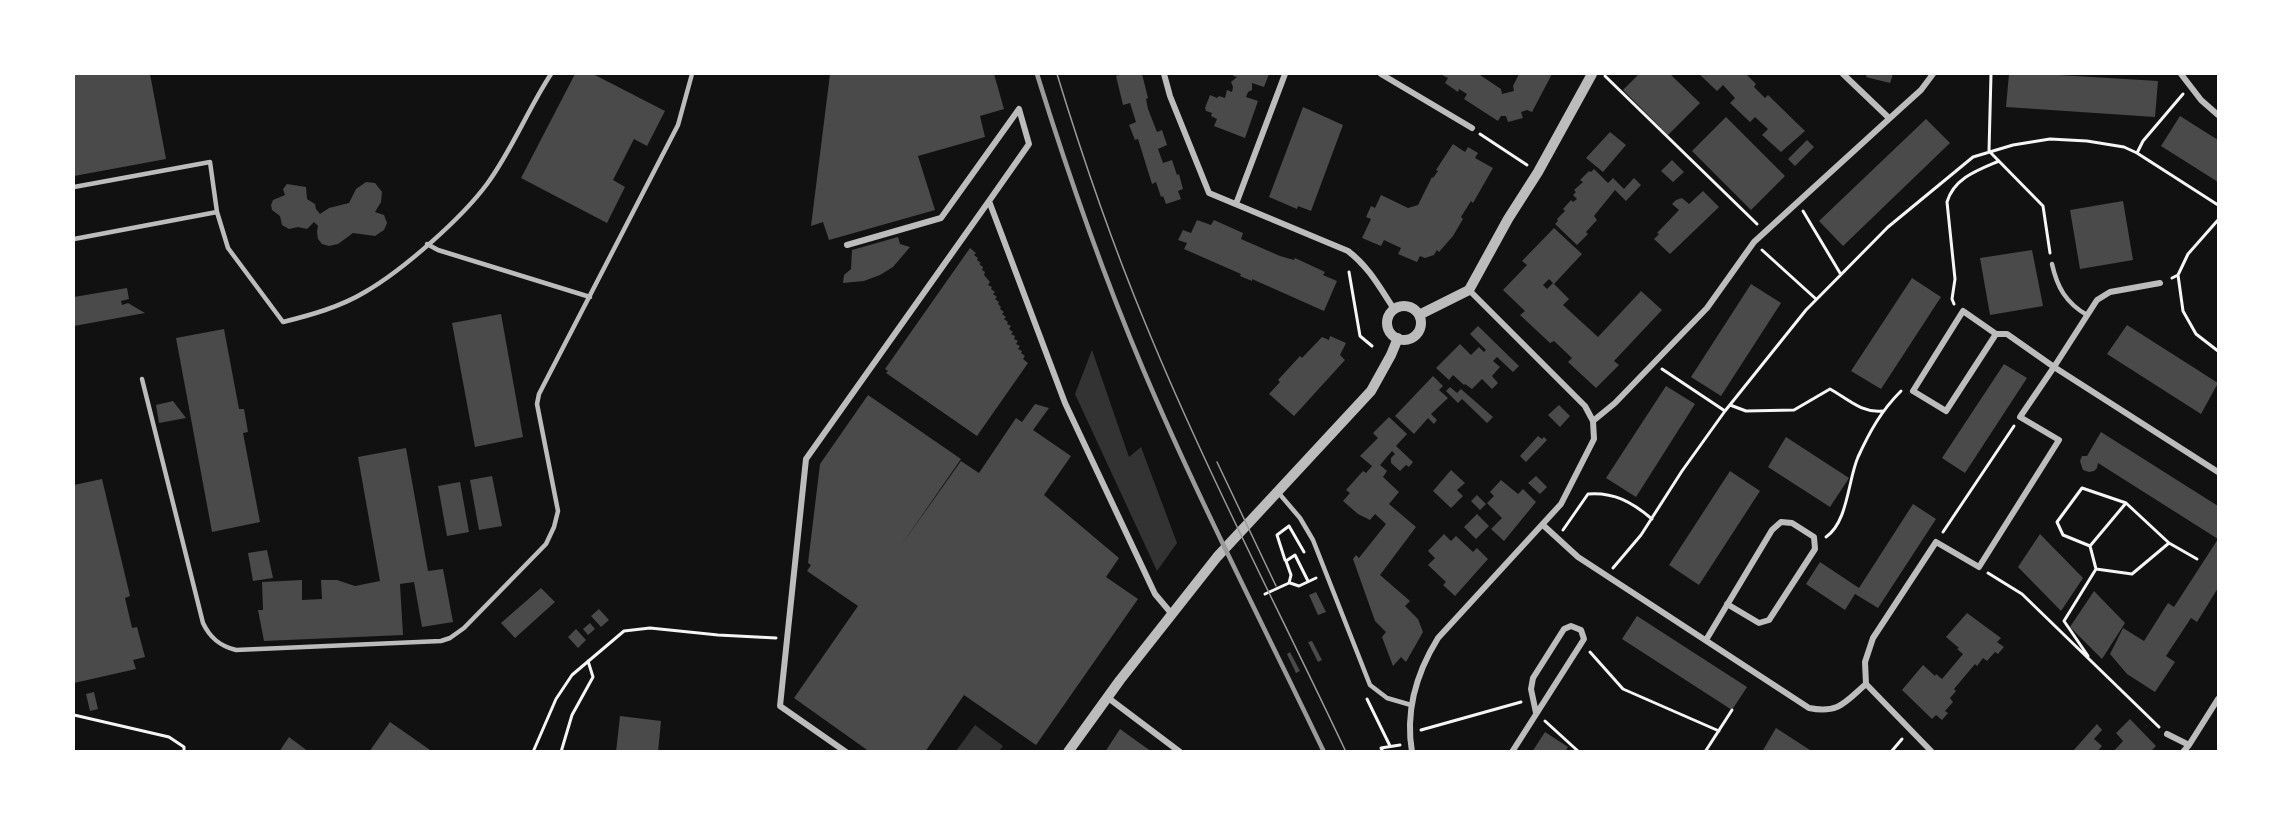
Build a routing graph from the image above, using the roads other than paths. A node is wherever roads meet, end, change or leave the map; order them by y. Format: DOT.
graph roads {
  1 [pos="551,74"];
  2 [pos="692,74"];
  3 [pos="1164,74"];
  4 [pos="1285,74"];
  5 [pos="1381,74"];
  6 [pos="1592,74"];
  7 [pos="1843,74"];
  8 [pos="1933,74"];
  9 [pos="2181,74"];
  10 [pos="2218,115"];
  11 [pos="1889,118"];
  12 [pos="1472,128"];
  13 [pos="74,187"];
  14 [pos="989,201"];
  15 [pos="1236,204"];
  16 [pos="218,212"];
  17 [pos="74,239"];
  18 [pos="427,244"];
  19 [pos="847,245"];
  20 [pos="2052,264"];
  21 [pos="2160,283"];
  22 [pos="1469,290"];
  23 [pos="590,297"];
  24 [pos="1394,309"];
  25 [pos="1419,315"];
  26 [pos="2087,315"];
  27 [pos="1996,334"];
  28 [pos="1398,338"];
  29 [pos="2054,367"];
  30 [pos="142,379"];
  31 [pos="1593,421"];
  32 [pos="2218,472"];
  33 [pos="1277,491"];
  34 [pos="1543,525"];
  35 [pos="1727,604"];
  36 [pos="1171,613"];
  37 [pos="1706,640"];
  38 [pos="1866,684"];
  39 [pos="1107,697"];
  40 [pos="2218,699"];
  41 [pos="1411,705"];
  42 [pos="1536,713"];
  43 [pos="2167,734"];
  44 [pos="2189,745"];
  45 [pos="846,752"];
  46 [pos="1068,752"];
  47 [pos="1180,752"];
  48 [pos="1412,752"];
  49 [pos="1512,752"];
  50 [pos="1932,752"];
  51 [pos="2183,752"];
  1 -- 18 [label="lane"];
  2 -- 23 [label="lane"];
  3 -- 15 [label="street"];
  4 -- 15 [label="street"];
  5 -- 12 [label="street"];
  6 -- 22 [label="street"];
  7 -- 11 [label="street"];
  8 -- 11 [label="street"];
  9 -- 10 [label="street"];
  11 -- 31 [label="street"];
  13 -- 16 [label="lane"];
  14 -- 19 [label="street"];
  14 -- 36 [label="street"];
  14 -- 45 [label="street"];
  15 -- 24 [label="street"];
  16 -- 17 [label="lane"];
  16 -- 18 [label="lane"];
  18 -- 23 [label="lane"];
  20 -- 26 [label="lane"];
  21 -- 26 [label="street"];
  22 -- 25 [label="street"];
  22 -- 31 [label="street"];
  23 -- 30 [label="lane"];
  24 -- 25 [label="street"];
  24 -- 28 [label="street"];
  25 -- 28 [label="street"];
  26 -- 29 [label="street"];
  27 -- 27 [label="street"];
  27 -- 29 [label="street"];
  28 -- 33 [label="street"];
  29 -- 32 [label="street"];
  29 -- 38 [label="street"];
  31 -- 34 [label="street"];
  33 -- 36 [label="street"];
  33 -- 41 [label="lane"];
  34 -- 37 [label="street"];
  34 -- 41 [label="street"];
  35 -- 35 [label="street"];
  35 -- 37 [label="street"];
  36 -- 39 [label="street"];
  37 -- 38 [label="street"];
  38 -- 50 [label="street"];
  39 -- 46 [label="street"];
  39 -- 47 [label="street"];
  40 -- 44 [label="street"];
  41 -- 48 [label="street"];
  42 -- 42 [label="street"];
  42 -- 49 [label="street"];
  43 -- 44 [label="street"];
  44 -- 51 [label="street"];
}
